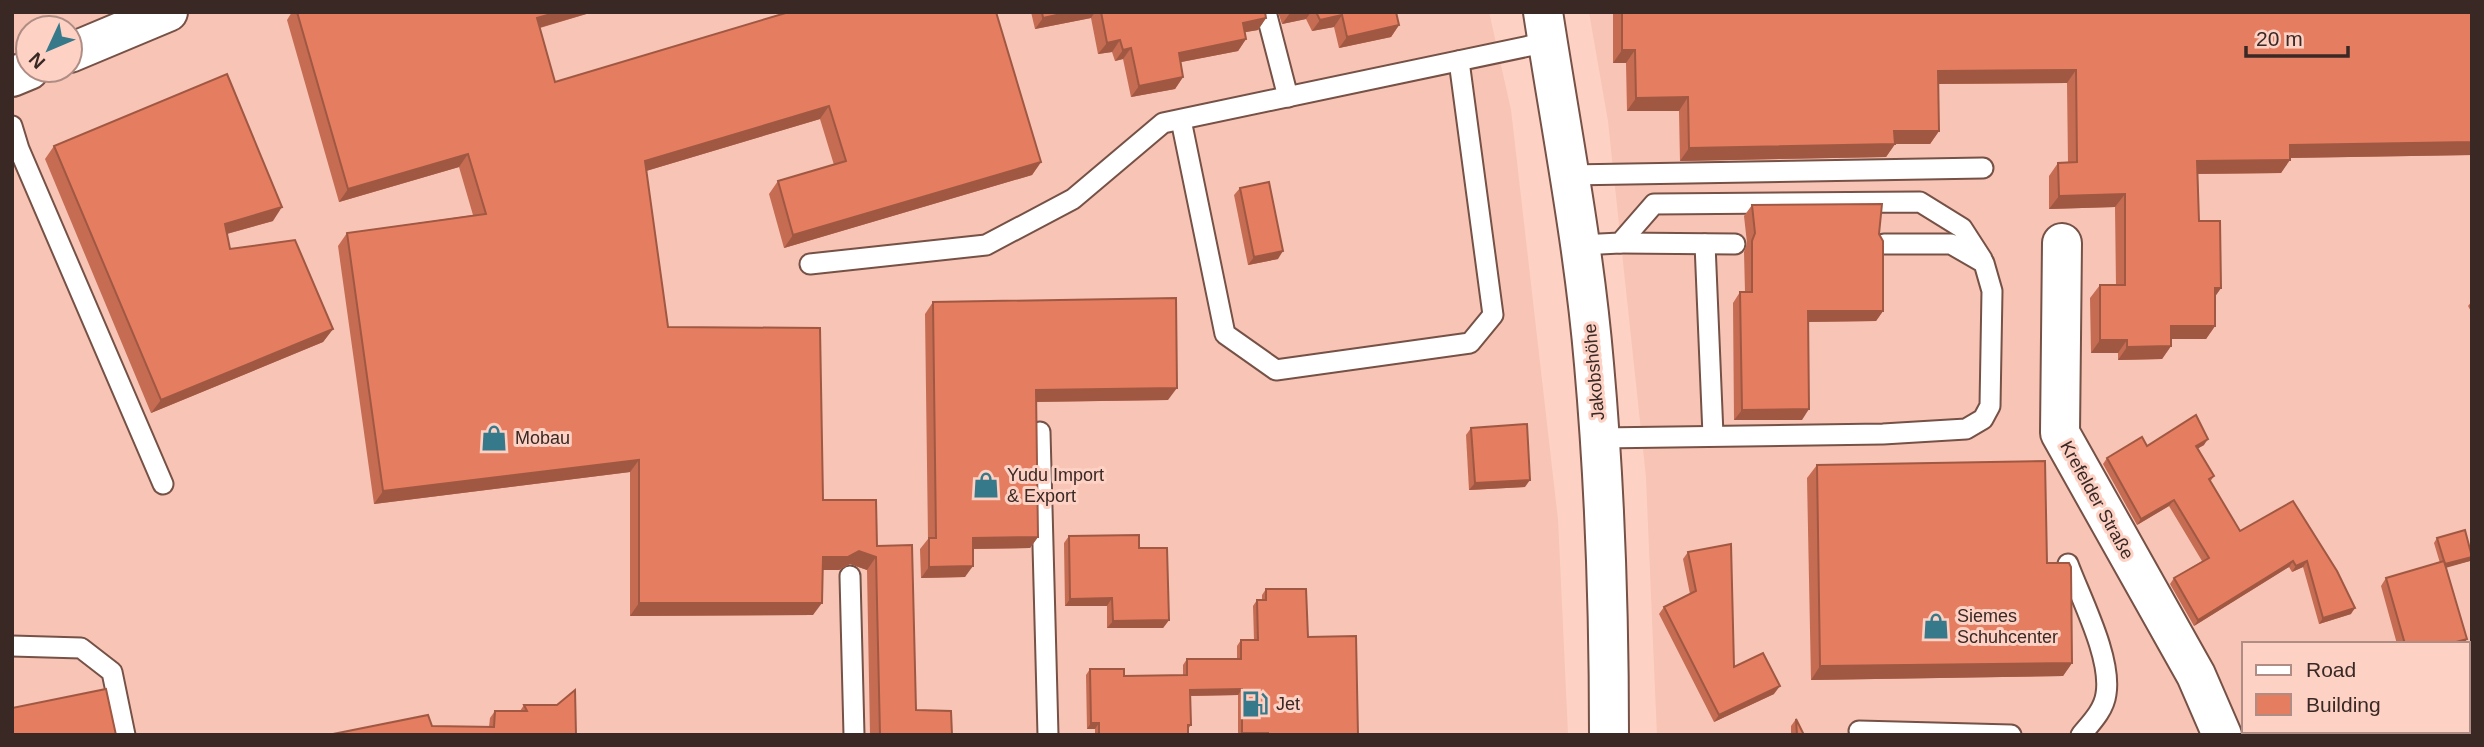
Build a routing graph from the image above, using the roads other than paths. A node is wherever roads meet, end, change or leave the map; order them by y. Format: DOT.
graph roads {
  1 [pos="168,12"];
  2 [pos="1266,12"];
  3 [pos="1546,27"];
  4 [pos="84,47"];
  5 [pos="1459,61"];
  6 [pos="1288,97"];
  7 [pos="1181,120"];
  8 [pos="12,126"];
  9 [pos="1983,168"];
  10 [pos="1569,175"];
  11 [pos="1620,243"];
  12 [pos="2062,243"];
  13 [pos="1705,244"];
  14 [pos="1735,244"];
  15 [pos="1884,244"];
  16 [pos="1580,245"];
  17 [pos="1984,262"];
  18 [pos="810,264"];
  19 [pos="1040,432"];
  20 [pos="1713,435"];
  21 [pos="1600,438"];
  22 [pos="163,484"];
  23 [pos="2068,565"];
  24 [pos="850,576"];
  25 [pos="12,646"];
  26 [pos="1858,731"];
  27 [pos="125,735"];
  28 [pos="854,735"];
  29 [pos="1048,735"];
  30 [pos="1609,735"];
  31 [pos="2011,735"];
  32 [pos="2081,735"];
  33 [pos="2222,735"];
  1 -- 4 [label="street"];
  2 -- 6 [label="lane"];
  3 -- 5 [label="lane"];
  3 -- 10 [label="street, Jakobshöhe"];
  5 -- 6 [label="lane"];
  5 -- 7 [label="lane"];
  6 -- 7 [label="lane"];
  7 -- 18 [label="lane"];
  8 -- 22 [label="lane"];
  9 -- 10 [label="lane"];
  10 -- 16 [label="street, Jakobshöhe"];
  11 -- 13 [label="lane"];
  11 -- 16 [label="lane"];
  11 -- 17 [label="lane"];
  12 -- 33 [label="street, Krefelder Straße"];
  13 -- 14 [label="lane"];
  13 -- 20 [label="lane"];
  15 -- 17 [label="lane"];
  16 -- 21 [label="street, Jakobshöhe"];
  17 -- 20 [label="lane"];
  19 -- 29 [label="lane"];
  20 -- 21 [label="lane"];
  21 -- 30 [label="street, Jakobshöhe"];
  23 -- 32 [label="lane"];
  24 -- 28 [label="lane"];
  25 -- 27 [label="lane"];
  26 -- 31 [label="lane"];
}
